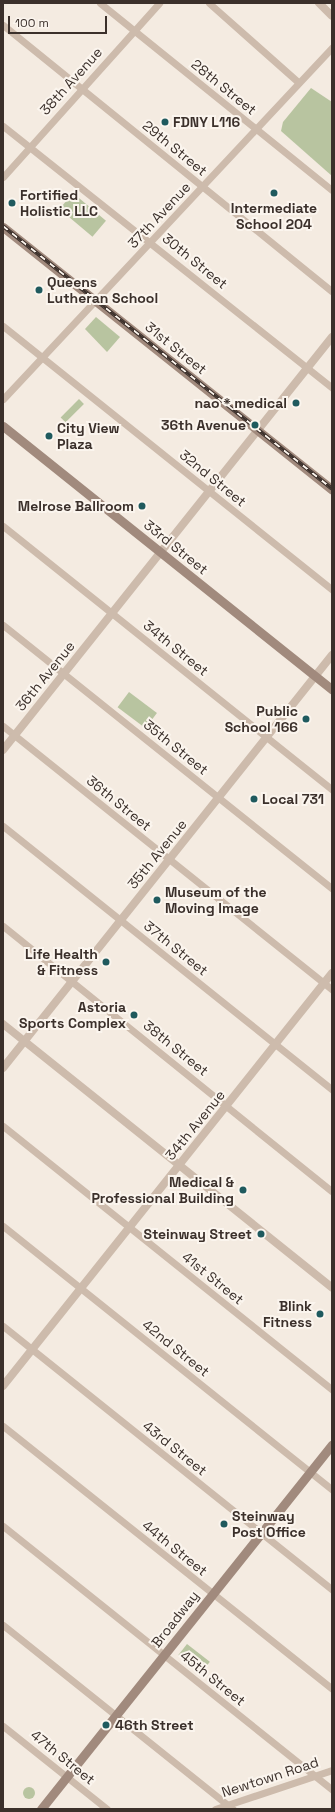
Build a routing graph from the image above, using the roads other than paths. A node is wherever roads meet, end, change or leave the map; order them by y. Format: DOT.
graph roads {
  1 [pos="100,3"];
  2 [pos="159,3"];
  3 [pos="209,3"];
  4 [pos="319,3"];
  5 [pos="332,16"];
  6 [pos="3,25"];
  7 [pos="134,31"];
  8 [pos="332,48"];
  9 [pos="299,83"];
  10 [pos="81,90"];
  11 [pos="3,126"];
  12 [pos="256,130"];
  13 [pos="29,147"];
  14 [pos="3,177"];
  15 [pos="203,188"];
  16 [pos="332,190"];
  17 [pos="3,227"];
  18 [pos="151,243"];
  19 [pos="332,291"];
  20 [pos="96,302"];
  21 [pos="3,326"];
  22 [pos="332,337"];
  23 [pos="43,358"];
  24 [pos="307,368"];
  25 [pos="332,388"];
  26 [pos="3,400"];
  27 [pos="3,426"];
  28 [pos="257,431"];
  29 [pos="332,490"];
  30 [pos="209,491"];
  31 [pos="3,526"];
  32 [pos="161,552"];
  33 [pos="332,590"];
  34 [pos="112,613"];
  35 [pos="3,625"];
  36 [pos="332,656"];
  37 [pos="64,674"];
  38 [pos="315,676"];
  39 [pos="332,690"];
  40 [pos="3,726"];
  41 [pos="15,736"];
  42 [pos="267,738"];
  43 [pos="3,750"];
  44 [pos="332,790"];
  45 [pos="218,798"];
  46 [pos="3,826"];
  47 [pos="169,860"];
  48 [pos="332,889"];
  49 [pos="121,921"];
  50 [pos="3,926"];
  51 [pos="332,973"];
  52 [pos="72,982"];
  53 [pos="324,984"];
  54 [pos="332,990"];
  55 [pos="3,1024"];
  56 [pos="25,1041"];
  57 [pos="275,1044"];
  58 [pos="3,1068"];
  59 [pos="332,1090"];
  60 [pos="226,1106"];
  61 [pos="3,1126"];
  62 [pos="179,1165"];
  63 [pos="332,1190"];
  64 [pos="3,1226"];
  65 [pos="129,1228"];
  66 [pos="81,1288"];
  67 [pos="332,1288"];
  68 [pos="3,1326"];
  69 [pos="32,1350"];
  70 [pos="3,1386"];
  71 [pos="332,1390"];
  72 [pos="3,1426"];
  73 [pos="332,1445"];
  74 [pos="310,1473"];
  75 [pos="332,1490"];
  76 [pos="3,1526"];
  77 [pos="261,1534"];
  78 [pos="332,1590"];
  79 [pos="213,1594"];
  80 [pos="3,1625"];
  81 [pos="164,1655"];
  82 [pos="332,1689"];
  83 [pos="116,1715"];
  84 [pos="3,1726"];
  85 [pos="332,1770"];
  86 [pos="315,1776"];
  87 [pos="67,1777"];
  88 [pos="332,1790"];
  89 [pos="230,1807"];
  90 [pos="41,1809"];
  91 [pos="107,1809"];
  92 [pos="215,1809"];
  1 -- 7 [label="street, 28th Street"];
  2 -- 7 [label="street, 38th Avenue"];
  3 -- 9 [label="street"];
  4 -- 5 [label="street"];
  6 -- 10 [label="street, 29th Street"];
  7 -- 10 [label="street, 38th Avenue"];
  7 -- 12 [label="street, 28th Street"];
  8 -- 9 [label="street, 37th Avenue"];
  9 -- 12 [label="street, 37th Avenue"];
  10 -- 13 [label="street, 38th Avenue"];
  10 -- 15 [label="street, 29th Street"];
  11 -- 13 [label="street, 30th Street"];
  12 -- 15 [label="street, 37th Avenue"];
  12 -- 16 [label="street, 28th Street"];
  13 -- 14 [label="street, 38th Avenue"];
  13 -- 18 [label="street, 30th Street"];
  15 -- 18 [label="street, 37th Avenue"];
  15 -- 19 [label="street, 29th Street"];
  17 -- 20 [label="main road, 31st Street"];
  18 -- 20 [label="street, 37th Avenue"];
  18 -- 24 [label="street, 30th Street"];
  20 -- 23 [label="street, 37th Avenue"];
  20 -- 28 [label="main road, 31st Street"];
  21 -- 23 [label="street, 32nd Street"];
  22 -- 24 [label="street, 36th Avenue"];
  23 -- 26 [label="street, 37th Avenue"];
  23 -- 30 [label="street, 32nd Street"];
  24 -- 25 [label="street, 30th Street"];
  24 -- 28 [label="street, 36th Avenue"];
  27 -- 32 [label="main road, 33rd Street"];
  28 -- 29 [label="main road, 31st Street"];
  28 -- 30 [label="street, 36th Avenue"];
  30 -- 32 [label="street, 36th Avenue"];
  30 -- 33 [label="street, 32nd Street"];
  31 -- 34 [label="street, 34th Street"];
  32 -- 34 [label="street, 36th Avenue"];
  32 -- 38 [label="main road, 33rd Street"];
  34 -- 37 [label="street, 36th Avenue"];
  34 -- 42 [label="street, 34th Street"];
  35 -- 37 [label="street, 35th Street"];
  36 -- 38 [label="street, 35th Avenue"];
  37 -- 41 [label="street, 36th Avenue"];
  37 -- 45 [label="street, 35th Street"];
  38 -- 39 [label="main road, 33rd Street"];
  38 -- 42 [label="street, 35th Avenue"];
  40 -- 41 [label="street, 36th Street"];
  41 -- 43 [label="street, 36th Avenue"];
  41 -- 47 [label="street, 36th Street"];
  42 -- 44 [label="street, 34th Street"];
  42 -- 45 [label="street, 35th Avenue"];
  45 -- 47 [label="street, 35th Avenue"];
  45 -- 48 [label="street, 35th Street"];
  46 -- 49 [label="street, 37th Street"];
  47 -- 49 [label="street, 35th Avenue"];
  47 -- 53 [label="street, 36th Street"];
  49 -- 52 [label="street, 35th Avenue"];
  49 -- 57 [label="street, 37th Street"];
  50 -- 52 [label="street, 38th Street"];
  51 -- 53 [label="street, 34th Avenue"];
  52 -- 56 [label="street, 35th Avenue"];
  52 -- 60 [label="street, 38th Street"];
  53 -- 54 [label="street, 36th Street"];
  53 -- 57 [label="street, 34th Avenue"];
  55 -- 56 [label="street"];
  56 -- 58 [label="street, 35th Avenue"];
  56 -- 62 [label="street"];
  57 -- 59 [label="street, 37th Street"];
  57 -- 60 [label="street, 34th Avenue"];
  60 -- 62 [label="street, 34th Avenue"];
  60 -- 63 [label="street, 38th Street"];
  61 -- 65 [label="street, 41st Street"];
  62 -- 65 [label="street, 34th Avenue"];
  62 -- 67 [label="street"];
  64 -- 66 [label="street, 42nd Street"];
  65 -- 66 [label="street, 34th Avenue"];
  65 -- 71 [label="street, 41st Street"];
  66 -- 69 [label="street, 34th Avenue"];
  66 -- 74 [label="street, 42nd Street"];
  68 -- 69 [label="street, 43rd Street"];
  69 -- 70 [label="street, 34th Avenue"];
  69 -- 77 [label="street, 43rd Street"];
  72 -- 79 [label="street, 44th Street"];
  73 -- 74 [label="main road, Broadway"];
  74 -- 75 [label="street, 42nd Street"];
  74 -- 77 [label="main road, Broadway"];
  76 -- 81 [label="street, 45th Street"];
  77 -- 78 [label="street, 43rd Street"];
  77 -- 79 [label="main road, Broadway"];
  79 -- 81 [label="main road, Broadway"];
  79 -- 82 [label="street, 44th Street"];
  80 -- 83 [label="street"];
  81 -- 83 [label="main road, Broadway"];
  81 -- 86 [label="street, 45th Street"];
  83 -- 87 [label="main road, Broadway"];
  83 -- 89 [label="street"];
  84 -- 87 [label="street, 47th Street"];
  85 -- 86 [label="street, Newtown Road"];
  86 -- 88 [label="street, 45th Street"];
  86 -- 89 [label="street, Newtown Road"];
  87 -- 90 [label="main road, Broadway"];
  87 -- 91 [label="street, 47th Street"];
  89 -- 92 [label="street, Newtown Road"];
}
